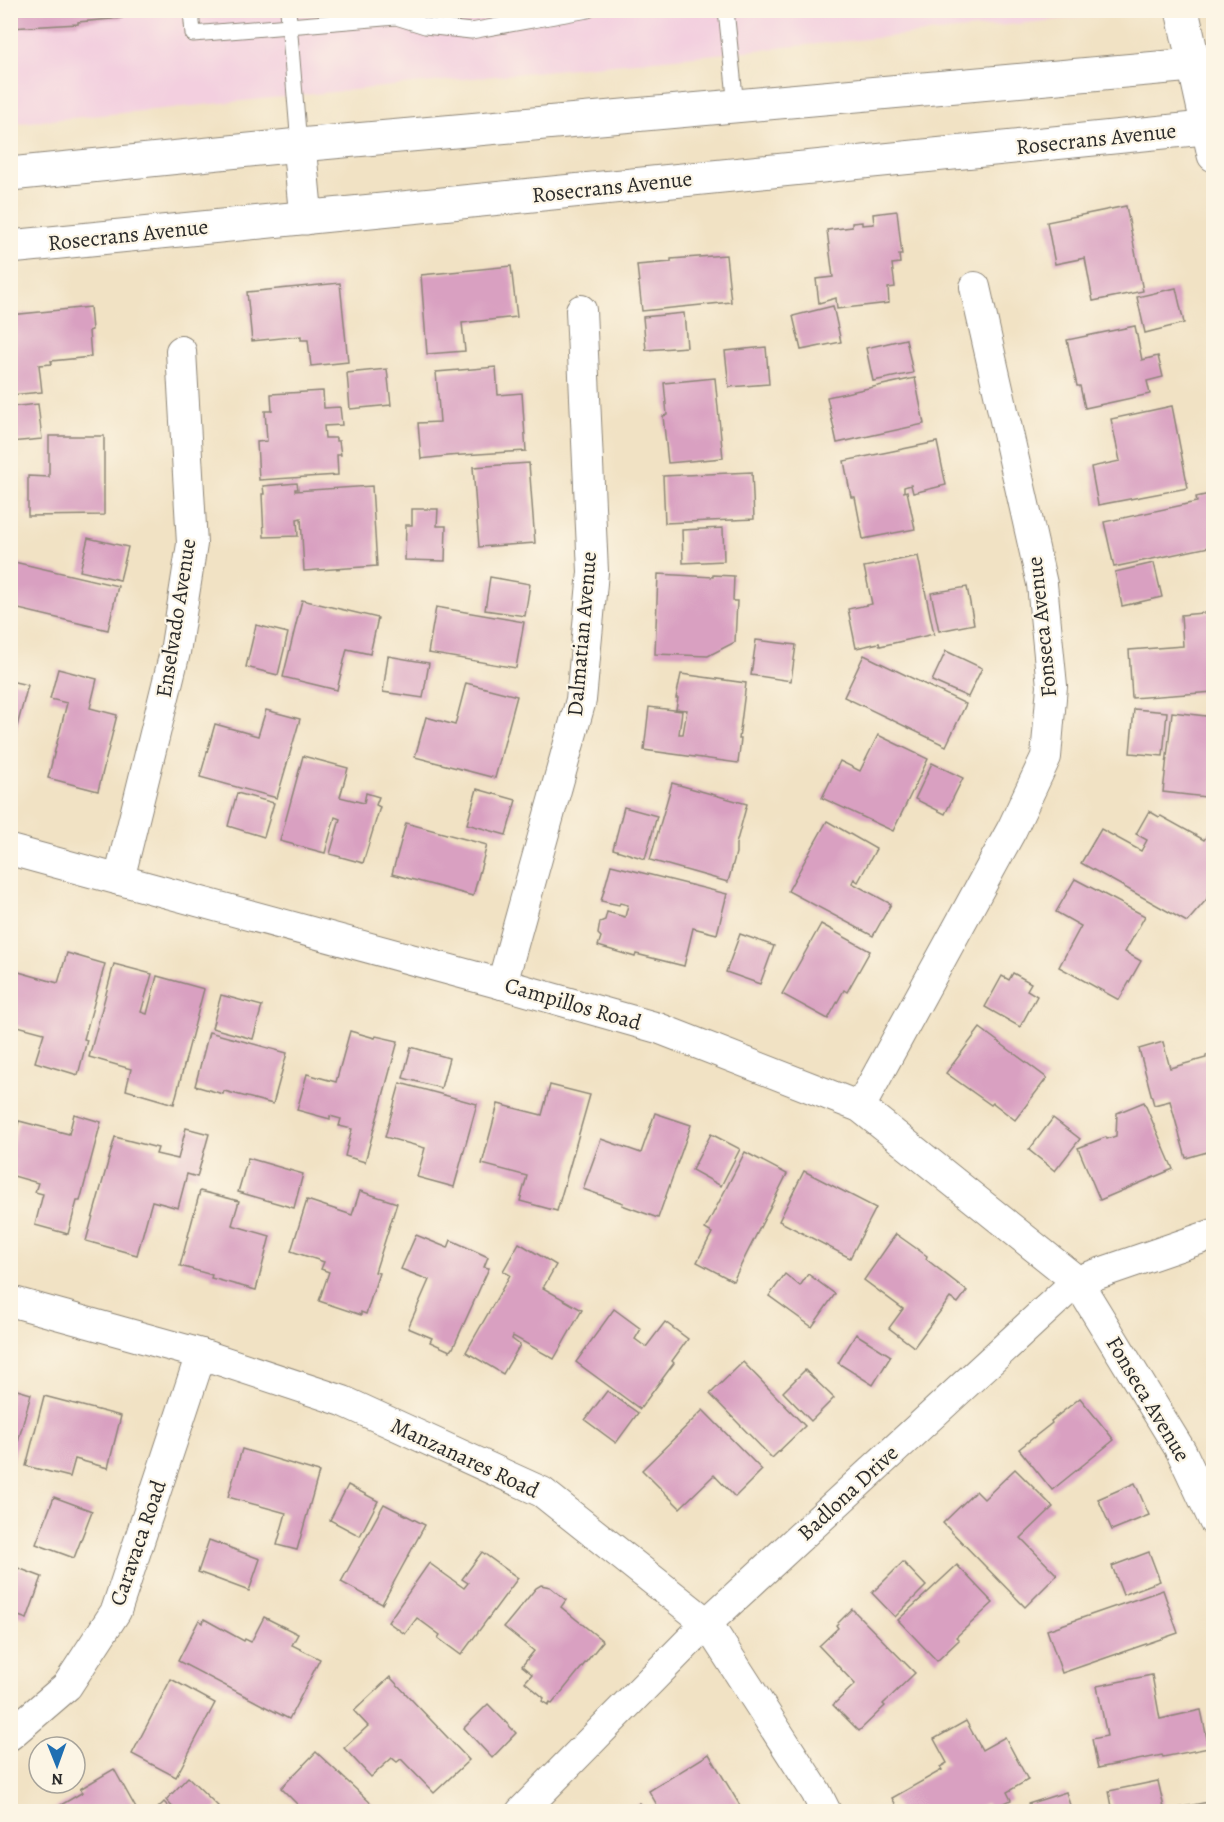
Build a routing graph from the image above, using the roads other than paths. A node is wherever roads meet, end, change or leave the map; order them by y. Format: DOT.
graph roads {
  1 [pos="191,10"];
  2 [pos="288,10"];
  3 [pos="588,10"];
  4 [pos="726,10"];
  5 [pos="1182,10"];
  6 [pos="396,14"];
  7 [pos="289,27"];
  8 [pos="1204,64"];
  9 [pos="736,106"];
  10 [pos="1211,137"];
  11 [pos="299,145"];
  12 [pos="10,174"];
  13 [pos="306,218"];
  14 [pos="10,247"];
  15 [pos="975,287"];
  16 [pos="580,310"];
  17 [pos="181,351"];
  18 [pos="10,850"];
  19 [pos="120,880"];
  20 [pos="502,984"];
  21 [pos="860,1107"];
  22 [pos="1214,1234"];
  23 [pos="1077,1281"];
  24 [pos="10,1301"];
  25 [pos="201,1354"];
  26 [pos="1214,1521"];
  27 [pos="707,1623"];
  28 [pos="10,1735"];
  29 [pos="521,1812"];
  30 [pos="826,1812"];
  1 -- 7 [label="lane"];
  2 -- 7 [label="lane"];
  3 -- 6 [label="lane"];
  4 -- 9 [label="lane"];
  5 -- 8 [label="main road"];
  6 -- 7 [label="lane"];
  7 -- 11 [label="lane"];
  8 -- 9 [label="main road"];
  8 -- 10 [label="main road"];
  9 -- 11 [label="main road"];
  10 -- 13 [label="main road, Rosecrans Avenue"];
  11 -- 12 [label="main road"];
  11 -- 13 [label="main road"];
  13 -- 14 [label="main road, Rosecrans Avenue"];
  15 -- 21 [label="street, Fonseca Avenue"];
  16 -- 20 [label="street, Dalmatian Avenue"];
  17 -- 19 [label="street, Enselvado Avenue"];
  18 -- 19 [label="street, Campillos Road"];
  19 -- 20 [label="street, Campillos Road"];
  20 -- 21 [label="street, Campillos Road"];
  21 -- 23 [label="street, Campillos Road"];
  22 -- 23 [label="street, Badlona Drive"];
  23 -- 26 [label="street, Fonseca Avenue"];
  23 -- 27 [label="street, Badlona Drive"];
  24 -- 25 [label="street, Manzanares Road"];
  25 -- 27 [label="street, Manzanares Road"];
  25 -- 28 [label="street, Caravaca Road"];
  27 -- 29 [label="street, Badlona Drive"];
  27 -- 30 [label="street, Manzanares Road"];
}
